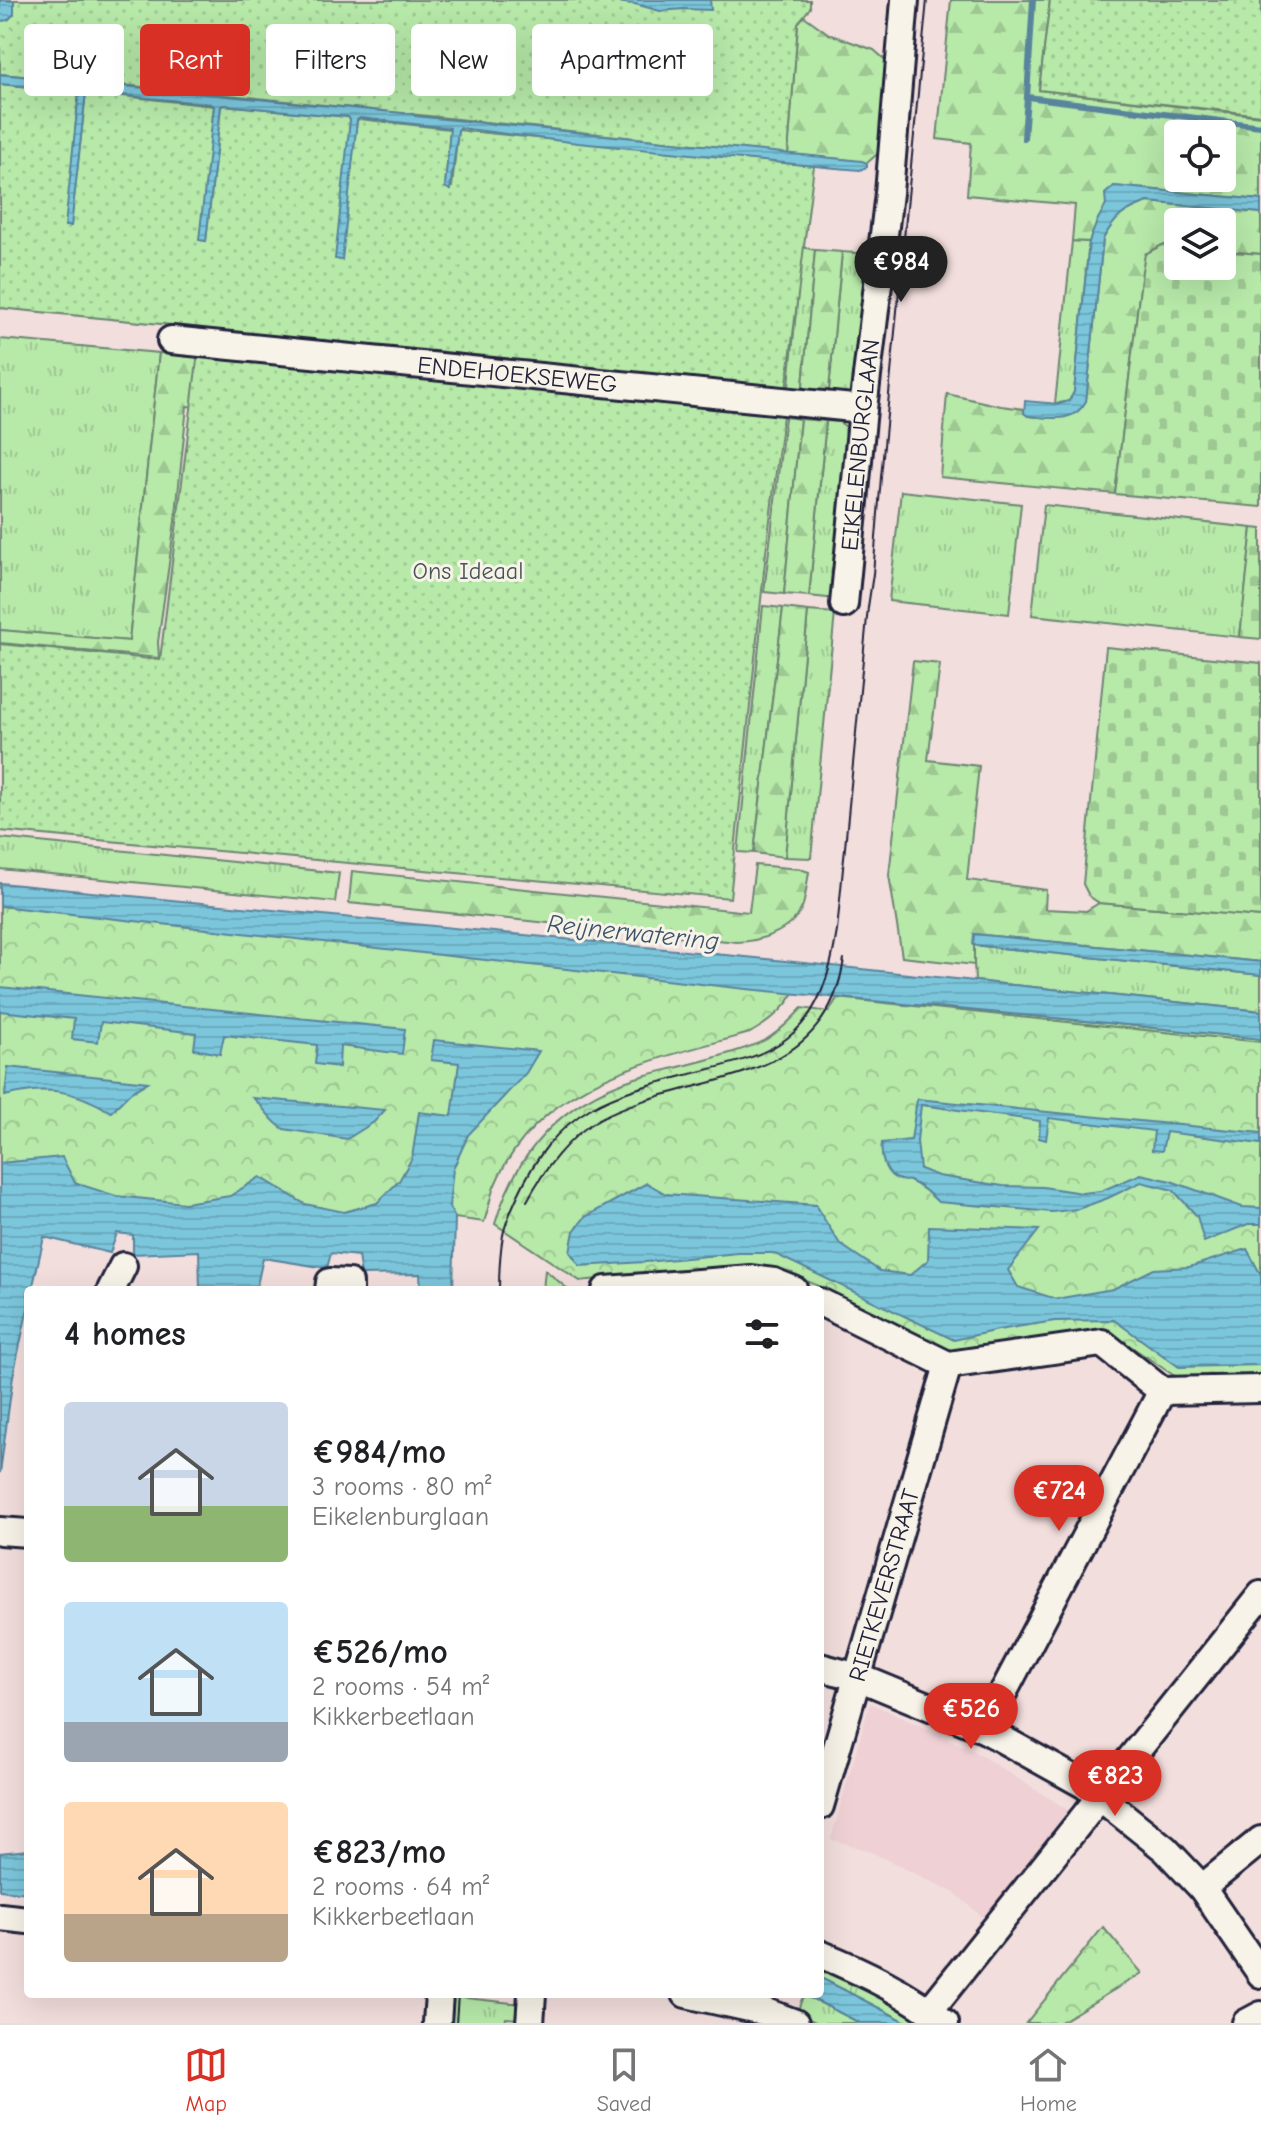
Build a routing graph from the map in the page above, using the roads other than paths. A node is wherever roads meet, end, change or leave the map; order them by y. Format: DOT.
graph roads {
  1 [pos="905,0"];
  2 [pos="171,340"];
  3 [pos="863,409"];
  4 [pos="844,604"];
  5 [pos="330,1286"];
  6 [pos="349,1286"];
  7 [pos="659,1286"];
  8 [pos="777,1286"];
  9 [pos="824,1304"];
  10 [pos="948,1365"];
  11 [pos="1261,1389"];
  12 [pos="1162,1391"];
  13 [pos="1261,1595"];
  14 [pos="824,1668"];
  15 [pos="858,1677"];
  16 [pos="984,1729"];
  17 [pos="824,1792"];
  18 [pos="1100,1796"];
  19 [pos="1261,1840"];
  20 [pos="1202,1888"];
  21 [pos="0,1917"];
  22 [pos="24,1920"];
  23 [pos="824,1956"];
  24 [pos="1261,1974"];
  25 [pos="439,1998"];
  26 [pos="532,1998"];
  27 [pos="704,1998"];
  28 [pos="1261,2015"];
  29 [pos="938,2016"];
  30 [pos="437,2023"];
  31 [pos="530,2023"];
  32 [pos="795,2023"];
  33 [pos="1246,2023"];
  1 -- 3 [label="street, EIKELENBURGLAAN"];
  2 -- 3 [label="street, ENDEHOEKSEWEG"];
  3 -- 4 [label="street, EIKELENBURGLAAN"];
  5 -- 6 [label="street"];
  7 -- 8 [label="street"];
  9 -- 10 [label="street"];
  10 -- 12 [label="street"];
  10 -- 15 [label="street, RIETKEVERSTRAAT"];
  11 -- 12 [label="street"];
  12 -- 16 [label="street"];
  13 -- 18 [label="street"];
  14 -- 15 [label="street"];
  15 -- 16 [label="street"];
  15 -- 17 [label="street, RIETKEVERSTRAAT"];
  16 -- 18 [label="street"];
  18 -- 20 [label="street"];
  18 -- 29 [label="street"];
  19 -- 20 [label="street"];
  20 -- 24 [label="street"];
  21 -- 22 [label="street"];
  23 -- 29 [label="street"];
  25 -- 30 [label="street"];
  26 -- 31 [label="street"];
  27 -- 32 [label="street"];
  28 -- 33 [label="street"];
}
